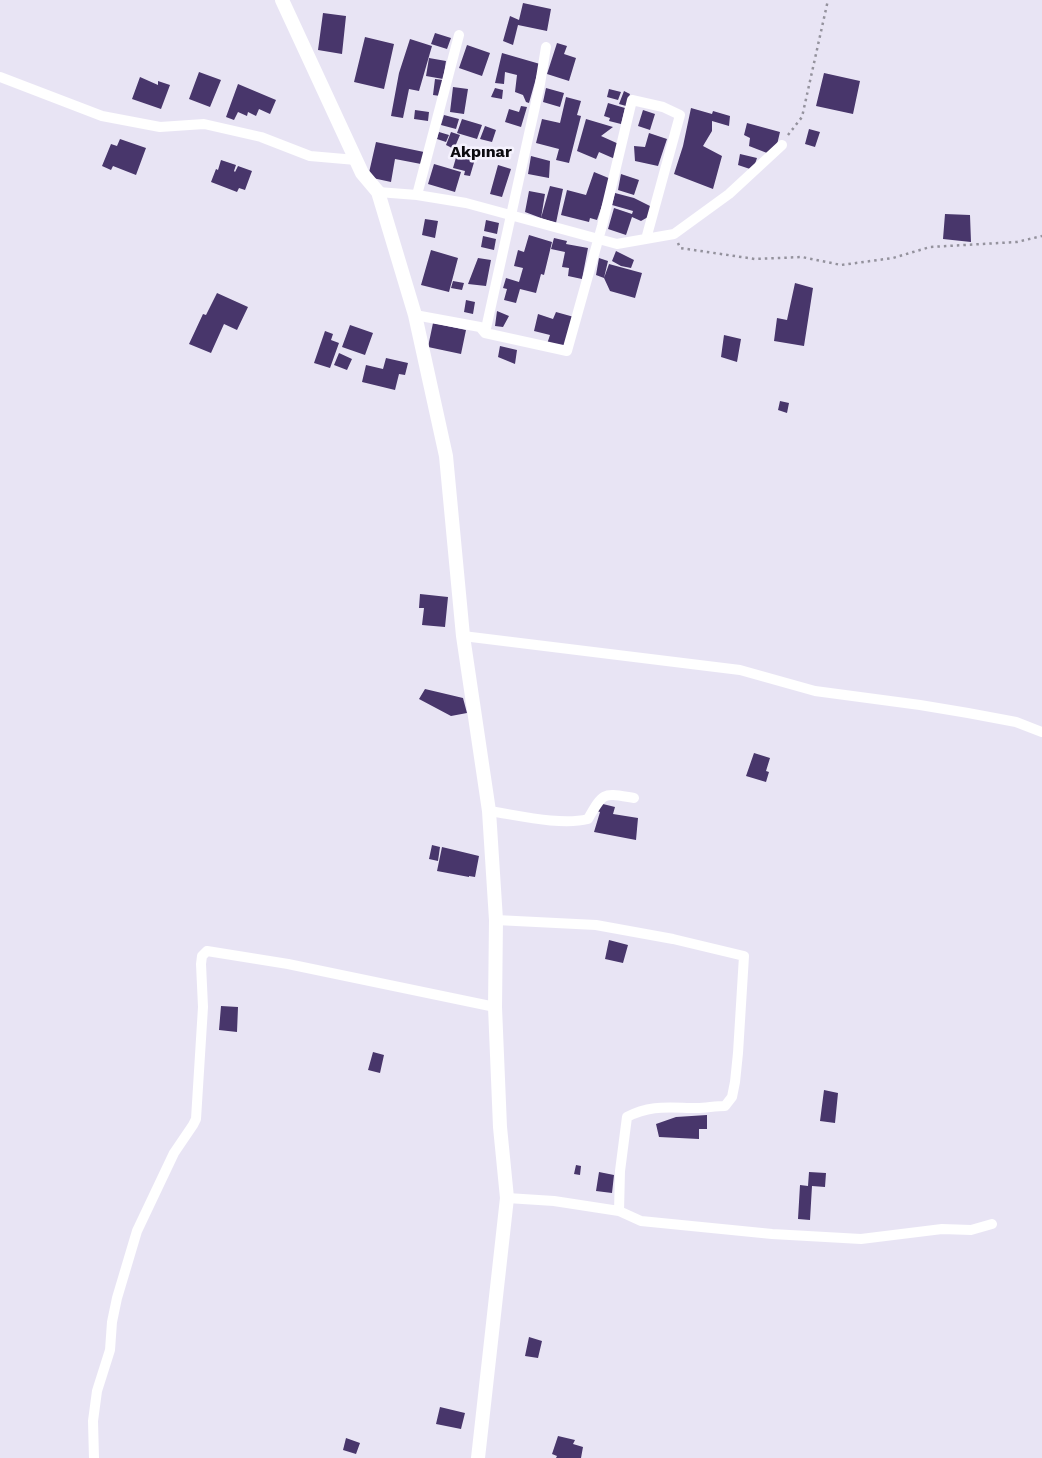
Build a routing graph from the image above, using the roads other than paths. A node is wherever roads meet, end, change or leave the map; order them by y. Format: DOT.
graph roads {
  1 [pos="282,0"];
  2 [pos="459,35"];
  3 [pos="546,47"];
  4 [pos="0,77"];
  5 [pos="782,145"];
  6 [pos="356,160"];
  7 [pos="378,192"];
  8 [pos="417,195"];
  9 [pos="511,215"];
  10 [pos="598,238"];
  11 [pos="646,239"];
  12 [pos="415,315"];
  13 [pos="485,333"];
  14 [pos="463,636"];
  15 [pos="1042,732"];
  16 [pos="634,798"];
  17 [pos="489,811"];
  18 [pos="496,920"];
  19 [pos="495,1007"];
  20 [pos="507,1198"];
  21 [pos="619,1211"];
  22 [pos="992,1224"];
  23 [pos="94,1458"];
  24 [pos="478,1458"];
  1 -- 6 [label="street"];
  2 -- 8 [label="street"];
  3 -- 9 [label="street"];
  4 -- 6 [label="street"];
  5 -- 11 [label="street"];
  6 -- 7 [label="street"];
  7 -- 8 [label="street"];
  7 -- 12 [label="street"];
  8 -- 9 [label="street"];
  9 -- 10 [label="street"];
  9 -- 13 [label="street"];
  10 -- 11 [label="street"];
  10 -- 11 [label="street"];
  10 -- 13 [label="street"];
  12 -- 13 [label="street"];
  12 -- 14 [label="street"];
  14 -- 15 [label="street"];
  14 -- 17 [label="street"];
  16 -- 17 [label="street"];
  17 -- 18 [label="street"];
  18 -- 19 [label="street"];
  18 -- 21 [label="street"];
  19 -- 20 [label="street"];
  19 -- 23 [label="street"];
  20 -- 21 [label="street"];
  20 -- 24 [label="street"];
  21 -- 22 [label="street"];
}
